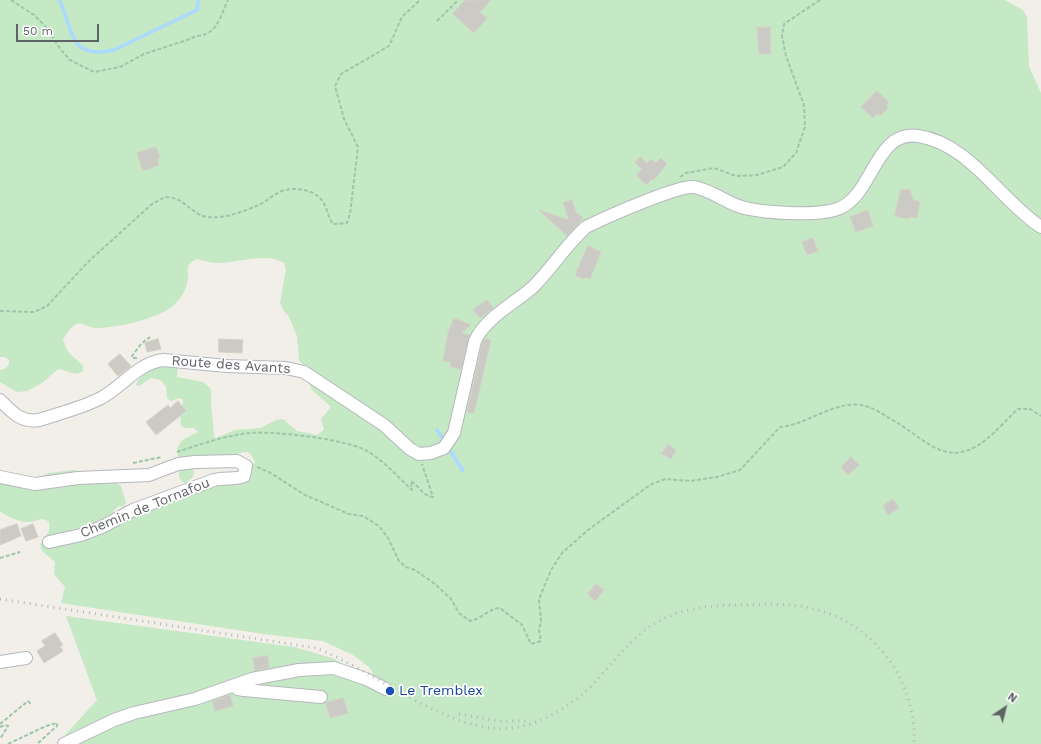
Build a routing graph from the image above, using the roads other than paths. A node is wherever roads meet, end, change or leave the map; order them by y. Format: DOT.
graph roads {
  1 [pos="1041,226"];
  2 [pos="0,400"];
  3 [pos="0,476"];
  4 [pos="49,542"];
  5 [pos="26,658"];
  6 [pos="0,662"];
  7 [pos="234,686"];
  8 [pos="386,689"];
  9 [pos="321,697"];
  10 [pos="64,744"];
  1 -- 2 [label="street, Route des Avants"];
  3 -- 4 [label="street, Chemin de Tornafou"];
  5 -- 6 [label="street"];
  7 -- 8 [label="street"];
  7 -- 9 [label="street"];
  7 -- 10 [label="street"];
}
